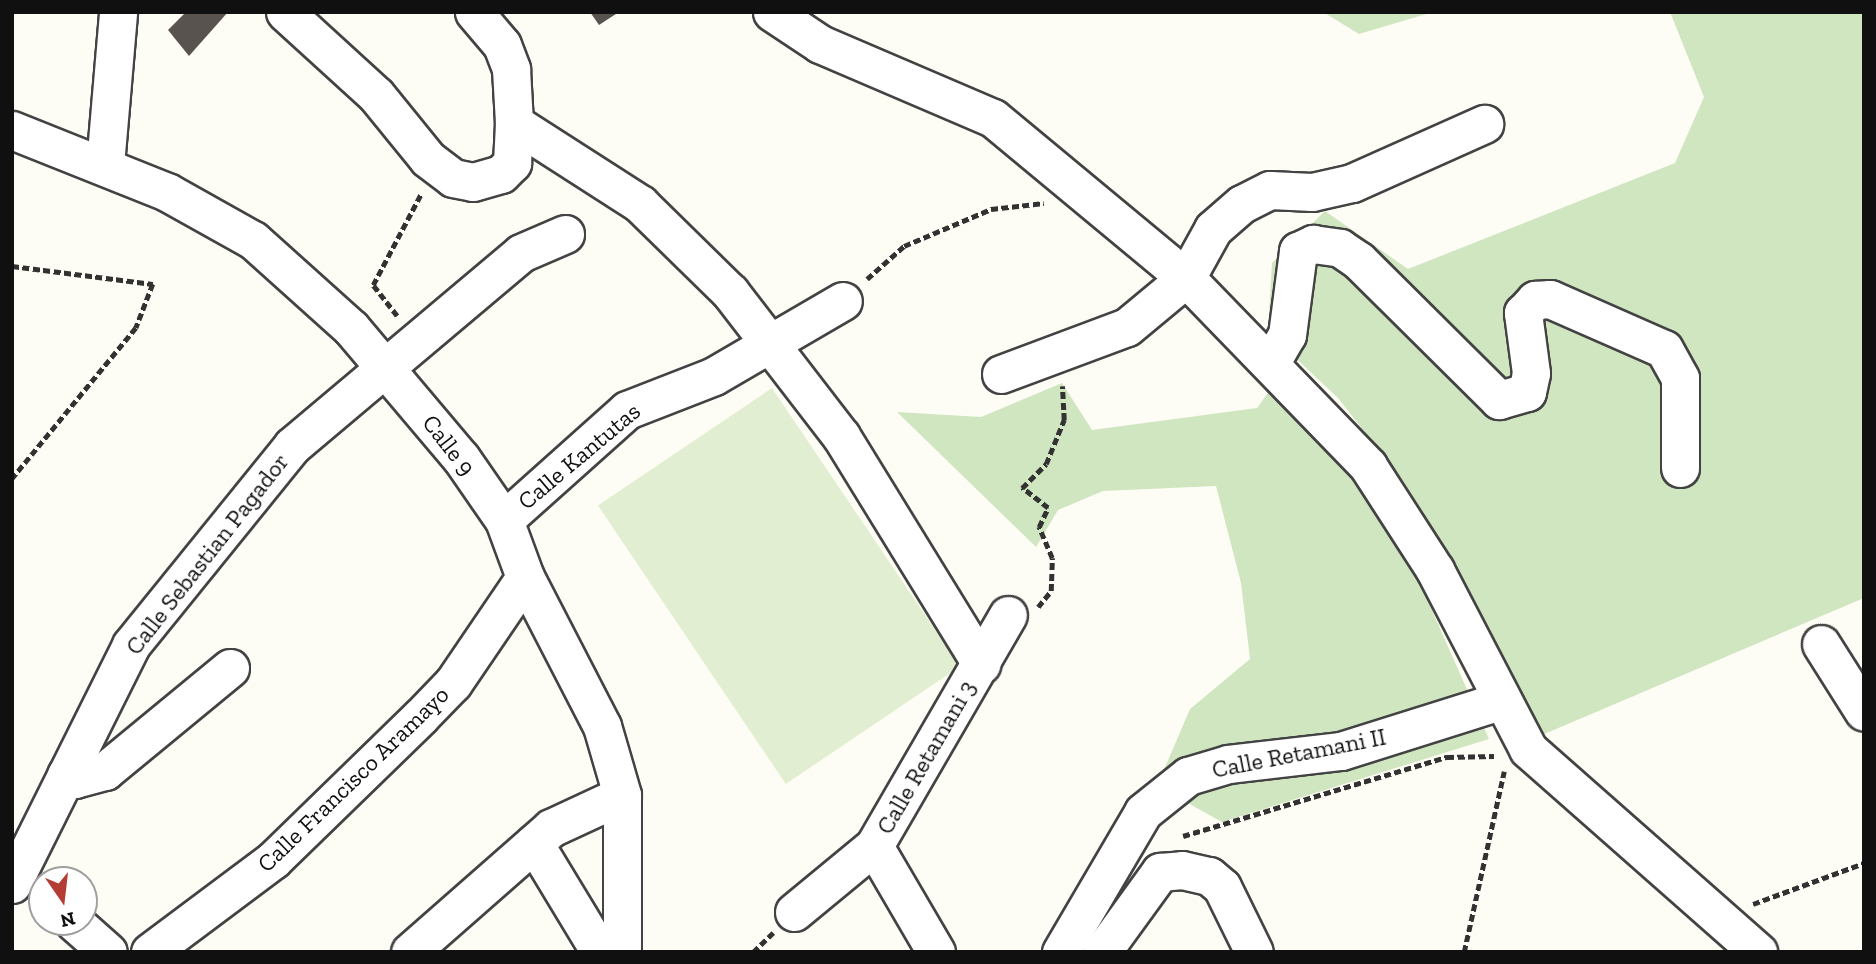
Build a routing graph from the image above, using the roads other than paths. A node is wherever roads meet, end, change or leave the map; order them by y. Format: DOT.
graph roads {
  1 [pos="118,12"];
  2 [pos="285,12"];
  3 [pos="474,12"];
  4 [pos="772,12"];
  5 [pos="514,123"];
  6 [pos="1484,124"];
  7 [pos="12,130"];
  8 [pos="106,165"];
  9 [pos="565,234"];
  10 [pos="1186,278"];
  11 [pos="843,301"];
  12 [pos="771,342"];
  13 [pos="383,364"];
  14 [pos="1270,364"];
  15 [pos="1001,374"];
  16 [pos="1680,468"];
  17 [pos="504,520"];
  18 [pos="525,577"];
  19 [pos="1009,615"];
  20 [pos="1821,644"];
  21 [pos="981,664"];
  22 [pos="230,668"];
  23 [pos="1506,712"];
  24 [pos="1864,712"];
  25 [pos="66,775"];
  26 [pos="622,795"];
  27 [pos="534,843"];
  28 [pos="874,846"];
  29 [pos="21,880"];
  30 [pos="794,912"];
  31 [pos="90,936"];
  32 [pos="108,952"];
  33 [pos="150,952"];
  34 [pos="410,952"];
  35 [pos="600,952"];
  36 [pos="622,952"];
  37 [pos="936,952"];
  38 [pos="1061,952"];
  39 [pos="1102,952"];
  40 [pos="1254,952"];
  41 [pos="1758,952"];
  1 -- 8 [label="street"];
  2 -- 5 [label="street"];
  3 -- 5 [label="street"];
  4 -- 10 [label="street"];
  5 -- 12 [label="street"];
  6 -- 10 [label="street"];
  7 -- 8 [label="street, Calle 9"];
  8 -- 13 [label="street, Calle 9"];
  9 -- 13 [label="street, Calle Sebastian Pagador"];
  10 -- 14 [label="street"];
  10 -- 15 [label="street"];
  11 -- 12 [label="street, Calle Kantutas"];
  12 -- 17 [label="street, Calle Kantutas"];
  12 -- 21 [label="street"];
  13 -- 17 [label="street, Calle 9"];
  13 -- 25 [label="street, Calle Sebastian Pagador"];
  14 -- 16 [label="street"];
  14 -- 23 [label="street"];
  17 -- 18 [label="street, Calle 9"];
  18 -- 26 [label="street, Calle 9"];
  18 -- 33 [label="street, Calle Francisco Aramayo"];
  19 -- 21 [label="street, Calle Retamani 3"];
  20 -- 24 [label="street"];
  21 -- 28 [label="street, Calle Retamani 3"];
  22 -- 25 [label="street"];
  23 -- 38 [label="street, Calle Retamani II"];
  23 -- 41 [label="street"];
  25 -- 29 [label="street, Calle Sebastian Pagador"];
  26 -- 27 [label="street"];
  26 -- 36 [label="street, Calle 9"];
  27 -- 34 [label="street"];
  27 -- 35 [label="street"];
  28 -- 30 [label="street, Calle Retamani 3"];
  28 -- 37 [label="street"];
  31 -- 32 [label="street"];
  39 -- 40 [label="street"];
}
